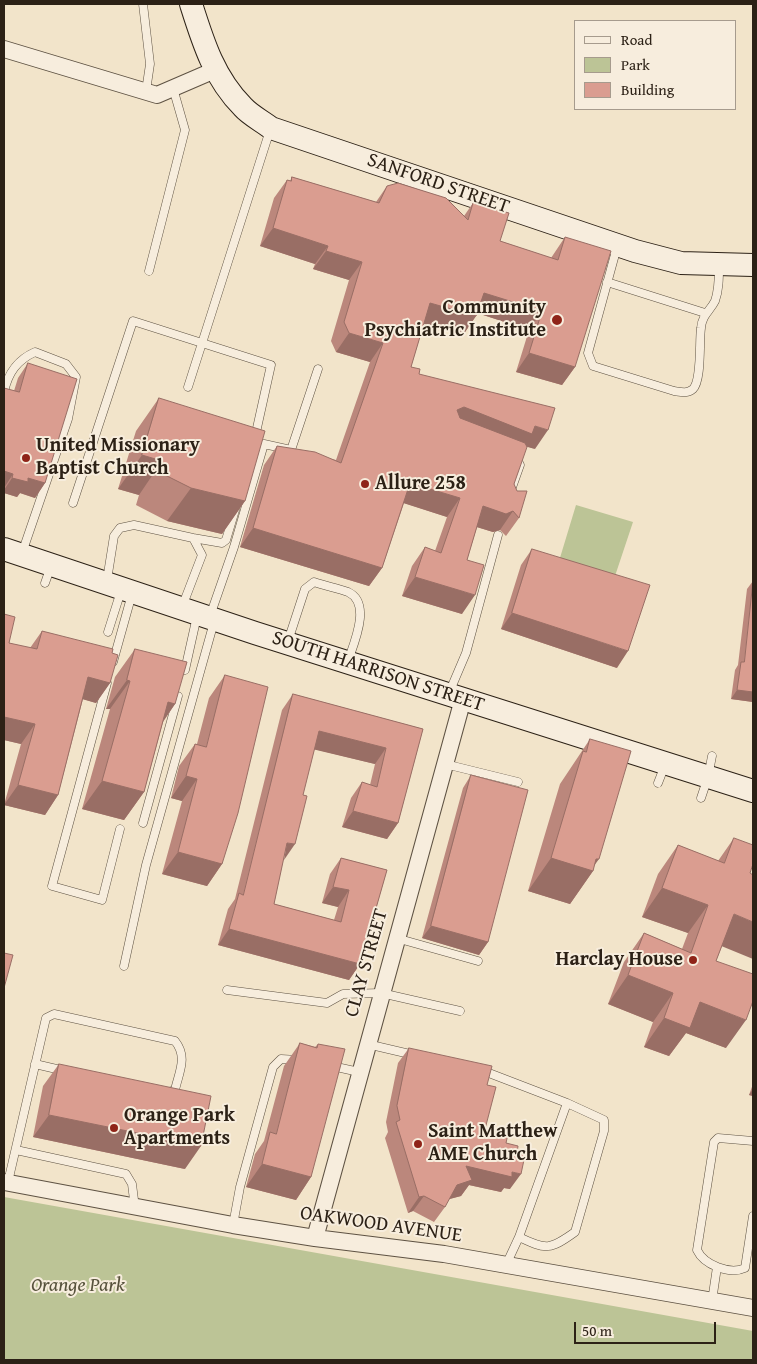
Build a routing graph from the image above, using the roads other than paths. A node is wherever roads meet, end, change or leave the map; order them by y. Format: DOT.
graph roads {
  1 [pos="143,4"];
  2 [pos="191,4"];
  3 [pos="4,48"];
  4 [pos="215,70"];
  5 [pos="173,88"];
  6 [pos="146,91"];
  7 [pos="271,128"];
  8 [pos="617,245"];
  9 [pos="719,264"];
  10 [pos="753,264"];
  11 [pos="149,271"];
  12 [pos="607,282"];
  13 [pos="705,313"];
  14 [pos="202,343"];
  15 [pos="318,369"];
  16 [pos="5,378"];
  17 [pos="188,387"];
  18 [pos="4,392"];
  19 [pos="251,450"];
  20 [pos="508,453"];
  21 [pos="238,497"];
  22 [pos="74,503"];
  23 [pos="506,504"];
  24 [pos="498,534"];
  25 [pos="193,538"];
  26 [pos="13,552"];
  27 [pos="120,588"];
  28 [pos="201,615"];
  29 [pos="108,632"];
  30 [pos="287,643"];
  31 [pos="348,662"];
  32 [pos="182,679"];
  33 [pos="180,688"];
  34 [pos="456,697"];
  35 [pos="445,764"];
  36 [pos="518,782"];
  37 [pos="753,792"];
  38 [pos="143,823"];
  39 [pos="120,829"];
  40 [pos="396,938"];
  41 [pos="478,961"];
  42 [pos="124,966"];
  43 [pos="227,990"];
  44 [pos="381,993"];
  45 [pos="460,1011"];
  46 [pos="367,1044"];
  47 [pos="427,1058"];
  48 [pos="306,1061"];
  49 [pos="35,1064"];
  50 [pos="323,1064"];
  51 [pos="473,1068"];
  52 [pos="359,1072"];
  53 [pos="73,1073"];
  54 [pos="158,1093"];
  55 [pos="567,1103"];
  56 [pos="753,1141"];
  57 [pos="16,1150"];
  58 [pos="6,1182"];
  59 [pos="135,1208"];
  60 [pos="753,1216"];
  61 [pos="232,1225"];
  62 [pos="519,1237"];
  63 [pos="315,1238"];
  64 [pos="506,1265"];
  65 [pos="717,1267"];
  66 [pos="712,1301"];
  67 [pos="753,1308"];
  1 -- 6 [label="lane"];
  2 -- 4 [label="main road, SANFORD STREET"];
  3 -- 6 [label="street"];
  4 -- 5 [label="street"];
  4 -- 7 [label="main road, SANFORD STREET"];
  5 -- 6 [label="street"];
  5 -- 11 [label="lane"];
  7 -- 8 [label="main road, SANFORD STREET"];
  7 -- 14 [label="lane"];
  8 -- 9 [label="main road, SANFORD STREET"];
  8 -- 12 [label="lane"];
  9 -- 10 [label="main road, SANFORD STREET"];
  9 -- 13 [label="lane"];
  12 -- 13 [label="lane"];
  12 -- 13 [label="lane"];
  14 -- 17 [label="lane"];
  14 -- 19 [label="lane"];
  14 -- 22 [label="lane"];
  15 -- 28 [label="lane"];
  16 -- 18 [label="lane"];
  16 -- 26 [label="lane"];
  20 -- 23 [label="lane"];
  21 -- 25 [label="lane"];
  24 -- 34 [label="lane"];
  25 -- 27 [label="lane"];
  25 -- 28 [label="lane"];
  26 -- 27 [label="main road, SOUTH HARRISON STREET"];
  27 -- 28 [label="main road, SOUTH HARRISON STREET"];
  27 -- 29 [label="lane"];
  27 -- 39 [label="lane"];
  28 -- 30 [label="main road, SOUTH HARRISON STREET"];
  28 -- 32 [label="lane"];
  28 -- 42 [label="lane"];
  30 -- 31 [label="main road, SOUTH HARRISON STREET"];
  30 -- 31 [label="lane"];
  31 -- 34 [label="main road, SOUTH HARRISON STREET"];
  33 -- 38 [label="lane"];
  34 -- 35 [label="street, CLAY STREET"];
  34 -- 37 [label="main road, SOUTH HARRISON STREET"];
  35 -- 36 [label="lane"];
  35 -- 40 [label="street, CLAY STREET"];
  40 -- 41 [label="lane"];
  40 -- 44 [label="street, CLAY STREET"];
  43 -- 44 [label="lane"];
  44 -- 45 [label="lane"];
  44 -- 46 [label="street, CLAY STREET"];
  46 -- 47 [label="lane"];
  46 -- 52 [label="street, CLAY STREET"];
  48 -- 61 [label="lane"];
  49 -- 53 [label="lane"];
  49 -- 54 [label="lane"];
  49 -- 57 [label="lane"];
  50 -- 52 [label="lane"];
  51 -- 55 [label="lane"];
  52 -- 63 [label="street, CLAY STREET"];
  55 -- 62 [label="lane"];
  55 -- 62 [label="lane"];
  56 -- 65 [label="lane"];
  57 -- 58 [label="lane"];
  57 -- 59 [label="lane"];
  58 -- 59 [label="street, OAKWOOD AVENUE"];
  59 -- 61 [label="street, OAKWOOD AVENUE"];
  60 -- 65 [label="lane"];
  61 -- 63 [label="street, OAKWOOD AVENUE"];
  62 -- 64 [label="lane"];
  63 -- 64 [label="street, OAKWOOD AVENUE"];
  64 -- 66 [label="street, OAKWOOD AVENUE"];
  65 -- 66 [label="lane"];
  66 -- 67 [label="street, OAKWOOD AVENUE"];
}
